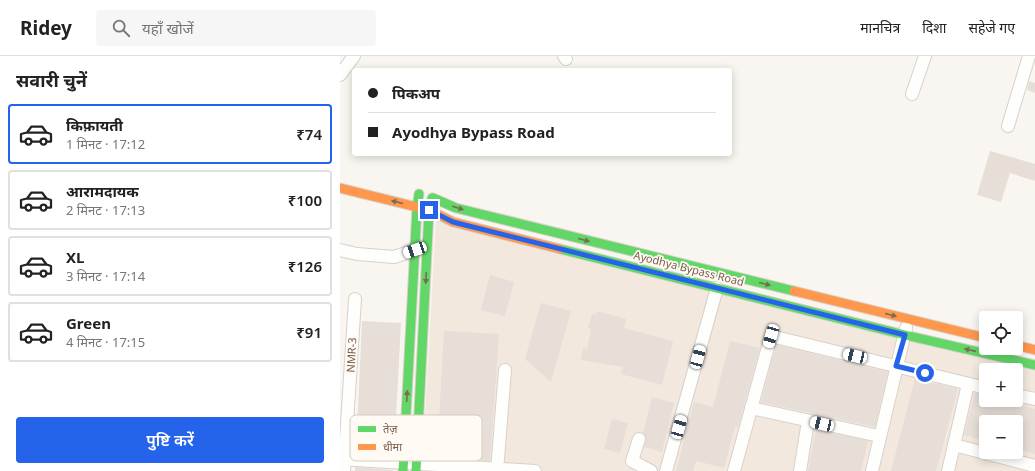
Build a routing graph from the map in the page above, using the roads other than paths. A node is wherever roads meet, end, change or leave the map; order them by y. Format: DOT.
graph roads {
  1 [pos="354,56"];
  2 [pos="925,56"];
  3 [pos="1029,56"];
  4 [pos="340,75"];
  5 [pos="912,94"];
  6 [pos="1008,126"];
  7 [pos="340,188"];
  8 [pos="432,198"];
  9 [pos="417,207"];
  10 [pos="429,210"];
  11 [pos="428,245"];
  12 [pos="340,250"];
  13 [pos="415,250"];
  14 [pos="717,288"];
  15 [pos="355,299"];
  16 [pos="908,319"];
  17 [pos="905,335"];
  18 [pos="979,336"];
  19 [pos="1023,347"];
  20 [pos="1035,350"];
  21 [pos="1035,365"];
  22 [pos="896,366"];
  23 [pos="505,370"];
  24 [pos="968,384"];
  25 [pos="979,386"];
  26 [pos="1023,396"];
  27 [pos="1035,399"];
  28 [pos="751,408"];
  29 [pos="407,415"];
  30 [pos="419,415"];
  31 [pos="808,421"];
  32 [pos="880,436"];
  33 [pos="639,439"];
  34 [pos="954,445"];
  35 [pos="343,463"];
  36 [pos="1035,466"];
  37 [pos="404,467"];
  38 [pos="416,467"];
  39 [pos="497,470"];
  40 [pos="535,471"];
  41 [pos="651,471"];
  42 [pos="666,471"];
  43 [pos="734,471"];
  44 [pos="800,471"];
  45 [pos="872,471"];
  46 [pos="948,471"];
  1 -- 4 [label="street"];
  2 -- 5 [label="street"];
  3 -- 6 [label="street"];
  9 -- 7 [label="main road, Ayodhya Bypass Road, one-way"];
  8 -- 9 [label="main road, Ayodhya Bypass Road"];
  8 -- 10 [label="main road"];
  8 -- 16 [label="main road, Ayodhya Bypass Road, one-way"];
  9 -- 10 [label="main road, Ayodhya Bypass Road"];
  9 -- 13 [label="main road"];
  10 -- 11 [label="main road"];
  10 -- 14 [label="main road, Ayodhya Bypass Road"];
  11 -- 13 [label="street"];
  11 -- 30 [label="main road, one-way"];
  12 -- 13 [label="street"];
  29 -- 13 [label="main road, one-way"];
  14 -- 17 [label="main road, Ayodhya Bypass Road"];
  14 -- 42 [label="street"];
  15 -- 35 [label="street, NMR-3"];
  16 -- 17 [label="street"];
  16 -- 18 [label="main road, Ayodhya Bypass Road"];
  21 -- 17 [label="main road, Ayodhya Bypass Road, one-way"];
  17 -- 22 [label="street"];
  19 -- 20 [label="main road"];
  22 -- 24 [label="street"];
  22 -- 28 [label="street"];
  22 -- 32 [label="street"];
  23 -- 39 [label="street"];
  24 -- 25 [label="street"];
  24 -- 34 [label="street"];
  26 -- 27 [label="street"];
  28 -- 31 [label="street"];
  28 -- 43 [label="street"];
  31 -- 32 [label="street"];
  31 -- 44 [label="street"];
  32 -- 45 [label="street"];
  33 -- 41 [label="street"];
  34 -- 36 [label="street"];
  34 -- 46 [label="street"];
  35 -- 37 [label="street"];
  37 -- 38 [label="street"];
  38 -- 39 [label="street"];
  39 -- 40 [label="street"];
}
